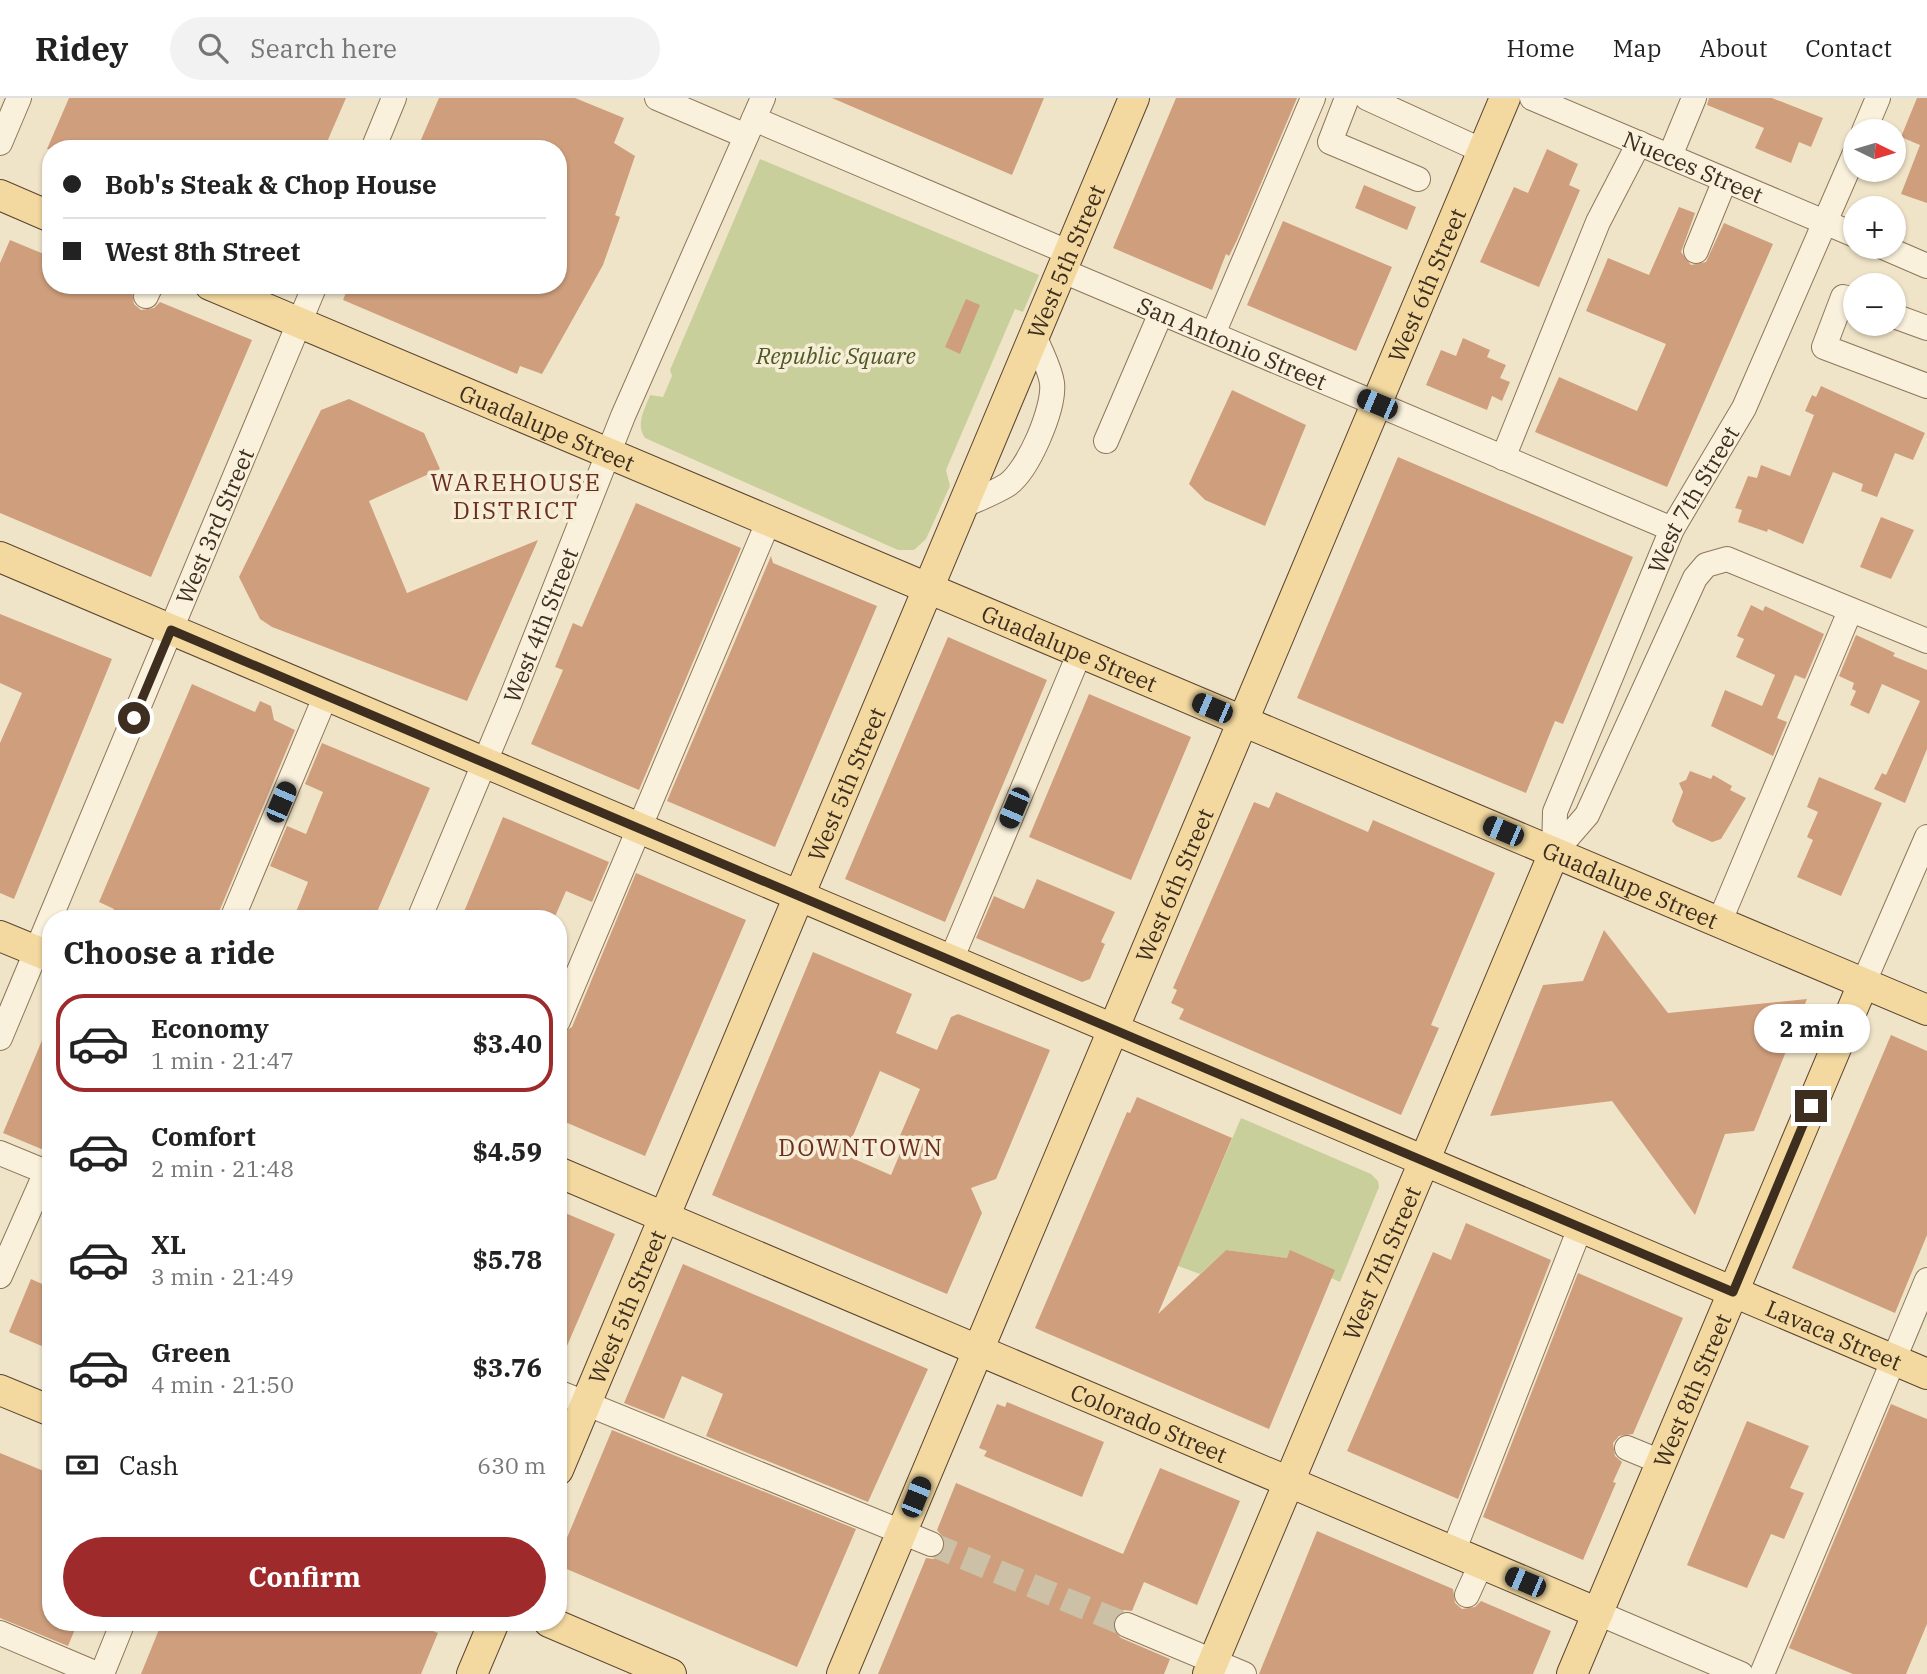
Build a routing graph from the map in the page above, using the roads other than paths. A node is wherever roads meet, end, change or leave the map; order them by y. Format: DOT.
graph roads {
  1 [pos="19,98"];
  2 [pos="394,98"];
  3 [pos="657,98"];
  4 [pos="1134,98"];
  5 [pos="1313,98"];
  6 [pos="1347,98"];
  7 [pos="1367,98"];
  8 [pos="1505,98"];
  9 [pos="1532,98"];
  10 [pos="1694,98"];
  11 [pos="1878,98"];
  12 [pos="754,118"];
  13 [pos="1869,119"];
  14 [pos="377,140"];
  15 [pos="0,142"];
  16 [pos="1639,143"];
  17 [pos="1483,151"];
  18 [pos="1670,156"];
  19 [pos="1418,178"];
  20 [pos="1726,180"];
  21 [pos="1843,182"];
  22 [pos="0,195"];
  23 [pos="42,213"];
  24 [pos="1826,223"];
  25 [pos="1843,230"];
  26 [pos="1696,251"];
  27 [pos="1906,257"];
  28 [pos="1066,262"];
  29 [pos="1927,266"];
  30 [pos="232,294"];
  31 [pos="312,294"];
  32 [pos="1843,297"];
  33 [pos="1161,313"];
  34 [pos="1906,320"];
  35 [pos="299,323"];
  36 [pos="1927,328"];
  37 [pos="1213,334"];
  38 [pos="1035,337"];
  39 [pos="1927,386"];
  40 [pos="1377,404"];
  41 [pos="1106,441"];
  42 [pos="610,453"];
  43 [pos="1503,458"];
  44 [pos="963,506"];
  45 [pos="769,520"];
  46 [pos="1672,529"];
  47 [pos="0,557"];
  48 [pos="929,588"];
  49 [pos="1850,611"];
  50 [pos="171,630"];
  51 [pos="1927,641"];
  52 [pos="1080,652"];
  53 [pos="326,695"];
  54 [pos="1243,721"];
  55 [pos="485,763"];
  56 [pos="640,828"];
  57 [pos="1927,837"];
  58 [pos="1554,853"];
  59 [pos="800,896"];
  60 [pos="60,910"];
  61 [pos="236,910"];
  62 [pos="423,910"];
  63 [pos="1719,923"];
  64 [pos="0,936"];
  65 [pos="42,954"];
  66 [pos="42,956"];
  67 [pos="951,960"];
  68 [pos="1863,984"];
  69 [pos="567,1000"];
  70 [pos="1927,1010"];
  71 [pos="1113,1029"];
  72 [pos="0,1038"];
  73 [pos="0,1153"];
  74 [pos="1424,1161"];
  75 [pos="42,1170"];
  76 [pos="567,1176"];
  77 [pos="42,1186"];
  78 [pos="664,1217"];
  79 [pos="1580,1228"];
  80 [pos="0,1276"];
  81 [pos="1927,1280"];
  82 [pos="1733,1292"];
  83 [pos="978,1350"];
  84 [pos="1894,1360"];
  85 [pos="1927,1374"];
  86 [pos="0,1390"];
  87 [pos="567,1396"];
  88 [pos="586,1404"];
  89 [pos="42,1407"];
  90 [pos="1628,1448"];
  91 [pos="567,1449"];
  92 [pos="1661,1462"];
  93 [pos="1289,1482"];
  94 [pos="901,1533"];
  95 [pos="931,1544"];
  96 [pos="1453,1552"];
  97 [pos="1481,1564"];
  98 [pos="1467,1595"];
  99 [pos="1598,1613"];
  100 [pos="1127,1625"];
  101 [pos="567,1630"];
  102 [pos="119,1631"];
  103 [pos="490,1631"];
  104 [pos="0,1633"];
  105 [pos="1211,1667"];
  106 [pos="99,1674"];
  107 [pos="472,1674"];
  108 [pos="671,1674"];
  109 [pos="842,1674"];
  110 [pos="1244,1674"];
  111 [pos="1572,1674"];
  112 [pos="1741,1674"];
  113 [pos="1762,1674"];
  1 -- 15 [label="street"];
  2 -- 14 [label="street"];
  3 -- 12 [label="street"];
  4 -- 28 [label="main road, West 5th Street"];
  5 -- 37 [label="street"];
  6 -- 19 [label="street"];
  7 -- 17 [label="street"];
  8 -- 17 [label="main road, West 6th Street"];
  9 -- 16 [label="street, Nueces Street"];
  10 -- 18 [label="street"];
  11 -- 13 [label="street"];
  12 -- 28 [label="street, San Antonio Street"];
  12 -- 42 [label="street, West 4th Street"];
  16 -- 18 [label="street, Nueces Street"];
  16 -- 43 [label="street"];
  17 -- 40 [label="main road, West 6th Street"];
  18 -- 20 [label="street, Nueces Street"];
  20 -- 24 [label="street, Nueces Street"];
  20 -- 26 [label="street"];
  21 -- 24 [label="street, West 7th Street"];
  22 -- 23 [label="main road"];
  24 -- 25 [label="street, Nueces Street"];
  24 -- 46 [label="street, West 7th Street"];
  27 -- 29 [label="street"];
  28 -- 33 [label="street, San Antonio Street"];
  28 -- 38 [label="main road, West 5th Street"];
  30 -- 35 [label="main road, Guadalupe Street"];
  31 -- 35 [label="street, West 3rd Street"];
  32 -- 39 [label="street"];
  33 -- 37 [label="street, San Antonio Street"];
  33 -- 41 [label="street"];
  34 -- 36 [label="street"];
  35 -- 42 [label="main road, Guadalupe Street"];
  35 -- 50 [label="street, West 3rd Street"];
  37 -- 40 [label="street, San Antonio Street"];
  38 -- 44 [label="main road, West 5th Street"];
  38 -- 44 [label="street"];
  40 -- 43 [label="street, San Antonio Street"];
  40 -- 54 [label="main road, West 6th Street"];
  42 -- 45 [label="main road, Guadalupe Street"];
  42 -- 55 [label="street, West 4th Street"];
  43 -- 46 [label="street, San Antonio Street"];
  44 -- 48 [label="main road, West 5th Street"];
  45 -- 48 [label="main road, Guadalupe Street"];
  45 -- 56 [label="street"];
  46 -- 58 [label="street, West 7th Street"];
  47 -- 50 [label="main road, Lavaca Street"];
  48 -- 52 [label="main road, Guadalupe Street"];
  48 -- 59 [label="main road, West 5th Street"];
  49 -- 51 [label="street"];
  49 -- 58 [label="street, West 7th Street"];
  49 -- 63 [label="street"];
  50 -- 53 [label="main road, Lavaca Street"];
  50 -- 60 [label="street, West 3rd Street"];
  52 -- 54 [label="main road, Guadalupe Street"];
  52 -- 67 [label="street"];
  53 -- 55 [label="main road, Lavaca Street"];
  53 -- 61 [label="street"];
  54 -- 58 [label="main road, Guadalupe Street"];
  54 -- 71 [label="main road, West 6th Street"];
  55 -- 56 [label="main road, Lavaca Street"];
  55 -- 62 [label="street, West 4th Street"];
  56 -- 59 [label="main road, Lavaca Street"];
  56 -- 69 [label="street"];
  57 -- 68 [label="street, West 8th Street"];
  58 -- 63 [label="main road, Guadalupe Street"];
  58 -- 74 [label="main road, West 7th Street"];
  59 -- 67 [label="main road, Lavaca Street"];
  59 -- 78 [label="main road, West 5th Street"];
  63 -- 68 [label="main road, Guadalupe Street"];
  64 -- 65 [label="main road"];
  66 -- 72 [label="street, West 3rd Street"];
  67 -- 71 [label="main road, Lavaca Street"];
  68 -- 70 [label="main road, Guadalupe Street"];
  68 -- 82 [label="main road, West 8th Street"];
  71 -- 74 [label="main road, Lavaca Street"];
  71 -- 83 [label="main road, West 6th Street"];
  73 -- 75 [label="street"];
  74 -- 79 [label="main road, Lavaca Street"];
  74 -- 93 [label="main road, West 7th Street"];
  76 -- 78 [label="main road, Colorado Street"];
  77 -- 80 [label="street"];
  78 -- 83 [label="main road, Colorado Street"];
  78 -- 88 [label="main road, West 5th Street"];
  79 -- 82 [label="main road, Lavaca Street"];
  79 -- 96 [label="street"];
  81 -- 84 [label="street"];
  82 -- 84 [label="main road, Lavaca Street"];
  82 -- 92 [label="main road, West 8th Street"];
  83 -- 93 [label="main road, Colorado Street"];
  83 -- 94 [label="main road, West 6th Street"];
  84 -- 85 [label="main road, Lavaca Street"];
  84 -- 113 [label="street"];
  86 -- 89 [label="main road"];
  87 -- 88 [label="street"];
  88 -- 91 [label="main road, West 5th Street"];
  88 -- 94 [label="street"];
  90 -- 92 [label="street"];
  92 -- 99 [label="main road, West 8th Street"];
  93 -- 96 [label="main road, Colorado Street"];
  93 -- 105 [label="main road, West 7th Street"];
  94 -- 95 [label="street"];
  94 -- 109 [label="main road, West 6th Street"];
  96 -- 97 [label="main road, Colorado Street"];
  97 -- 98 [label="street"];
  97 -- 99 [label="main road, Colorado Street"];
  99 -- 111 [label="main road, West 8th Street"];
  99 -- 112 [label="street, Colorado Street"];
  100 -- 105 [label="street"];
  101 -- 108 [label="main road"];
  102 -- 106 [label="street"];
  103 -- 107 [label="main road"];
  104 -- 106 [label="street"];
  105 -- 110 [label="street"];
}
